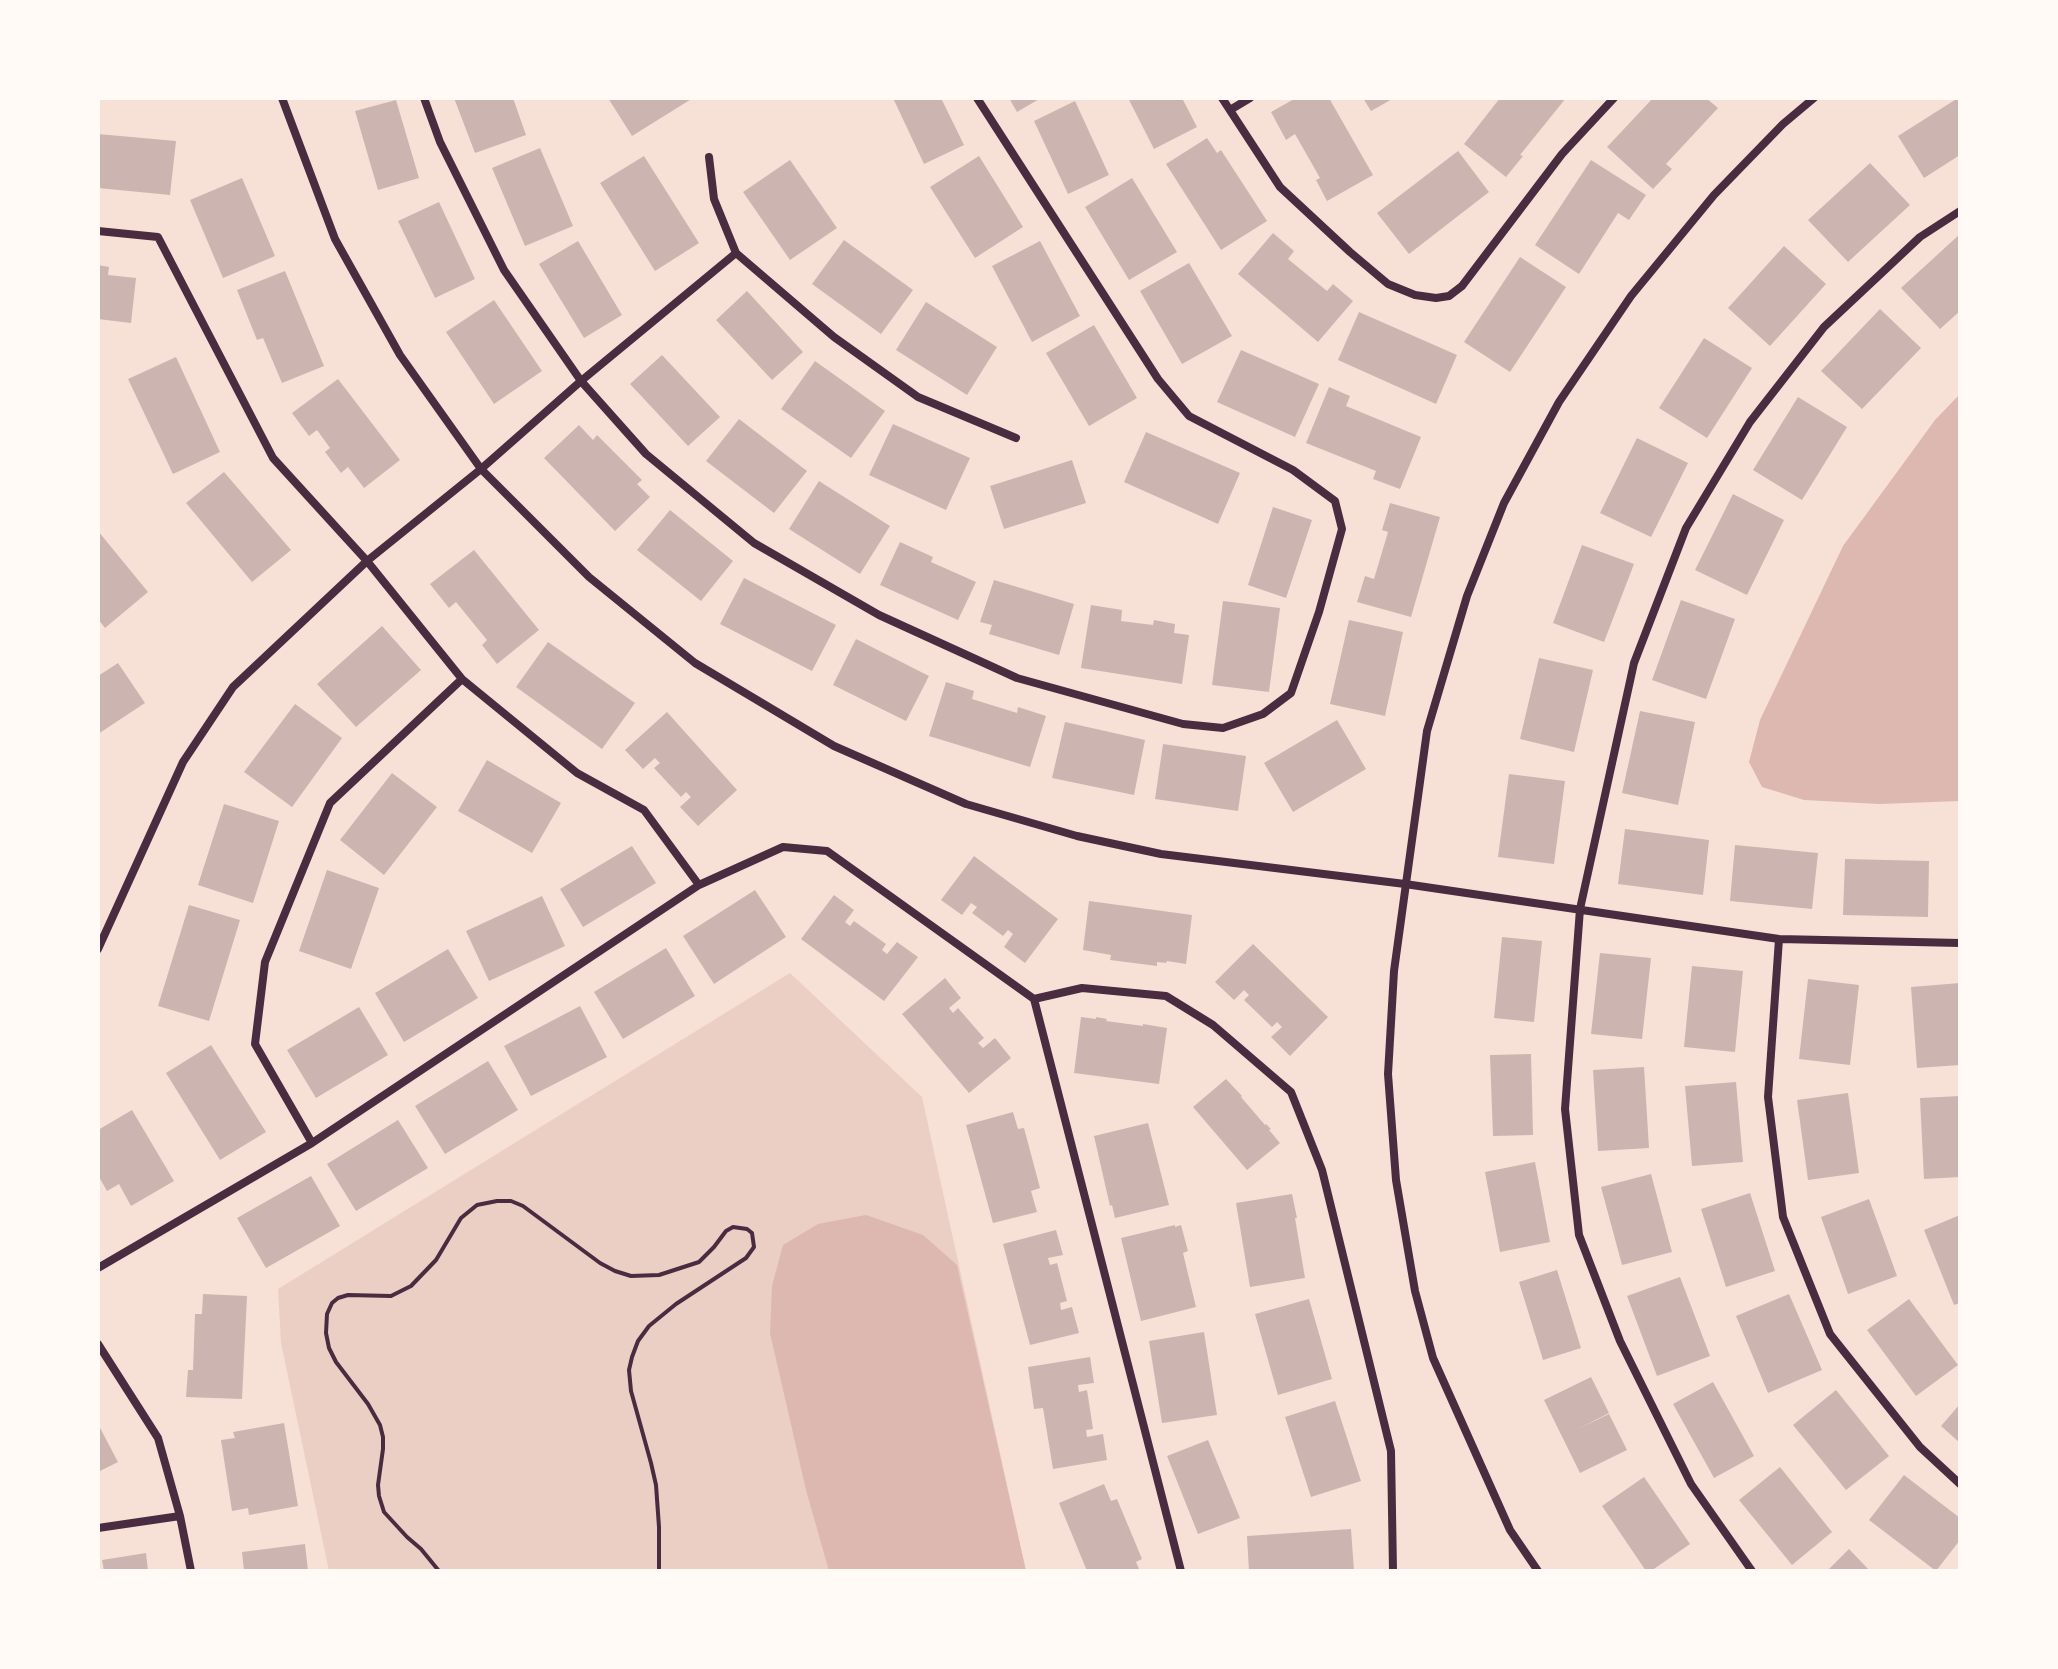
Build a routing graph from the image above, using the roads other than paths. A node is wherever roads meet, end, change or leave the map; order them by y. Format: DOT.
graph roads {
  1 [pos="282,98"];
  2 [pos="424,98"];
  3 [pos="977,98"];
  4 [pos="1222,98"];
  5 [pos="1250,98"];
  6 [pos="1614,98"];
  7 [pos="1814,98"];
  8 [pos="1230,110"];
  9 [pos="709,157"];
  10 [pos="1960,211"];
  11 [pos="98,231"];
  12 [pos="736,253"];
  13 [pos="581,381"];
  14 [pos="1016,438"];
  15 [pos="481,469"];
  16 [pos="367,561"];
  17 [pos="462,679"];
  18 [pos="1405,884"];
  19 [pos="699,885"];
  20 [pos="1580,909"];
  21 [pos="101,932"];
  22 [pos="1779,939"];
  23 [pos="1960,943"];
  24 [pos="98,949"];
  25 [pos="1034,999"];
  26 [pos="312,1143"];
  27 [pos="98,1268"];
  28 [pos="98,1344"];
  29 [pos="1960,1484"];
  30 [pos="180,1516"];
  31 [pos="98,1528"];
  32 [pos="191,1571"];
  33 [pos="1181,1571"];
  34 [pos="1393,1571"];
  35 [pos="1538,1571"];
  36 [pos="1752,1571"];
  1 -- 15 [label="street"];
  2 -- 13 [label="street"];
  3 -- 13 [label="street"];
  4 -- 8 [label="street"];
  5 -- 8 [label="street"];
  6 -- 8 [label="street"];
  7 -- 18 [label="street"];
  9 -- 12 [label="street"];
  10 -- 20 [label="street"];
  11 -- 16 [label="street"];
  12 -- 13 [label="street"];
  12 -- 14 [label="street"];
  13 -- 15 [label="street"];
  15 -- 16 [label="street"];
  15 -- 18 [label="street"];
  16 -- 17 [label="street"];
  16 -- 21 [label="street"];
  17 -- 19 [label="street"];
  17 -- 26 [label="street"];
  18 -- 20 [label="street"];
  18 -- 35 [label="street"];
  19 -- 25 [label="street"];
  19 -- 26 [label="street"];
  20 -- 22 [label="street"];
  20 -- 36 [label="street"];
  21 -- 24 [label="street"];
  22 -- 23 [label="street"];
  22 -- 29 [label="street"];
  25 -- 33 [label="street"];
  25 -- 34 [label="street"];
  26 -- 27 [label="street"];
  28 -- 30 [label="street"];
  30 -- 31 [label="street"];
  30 -- 32 [label="street"];
}
